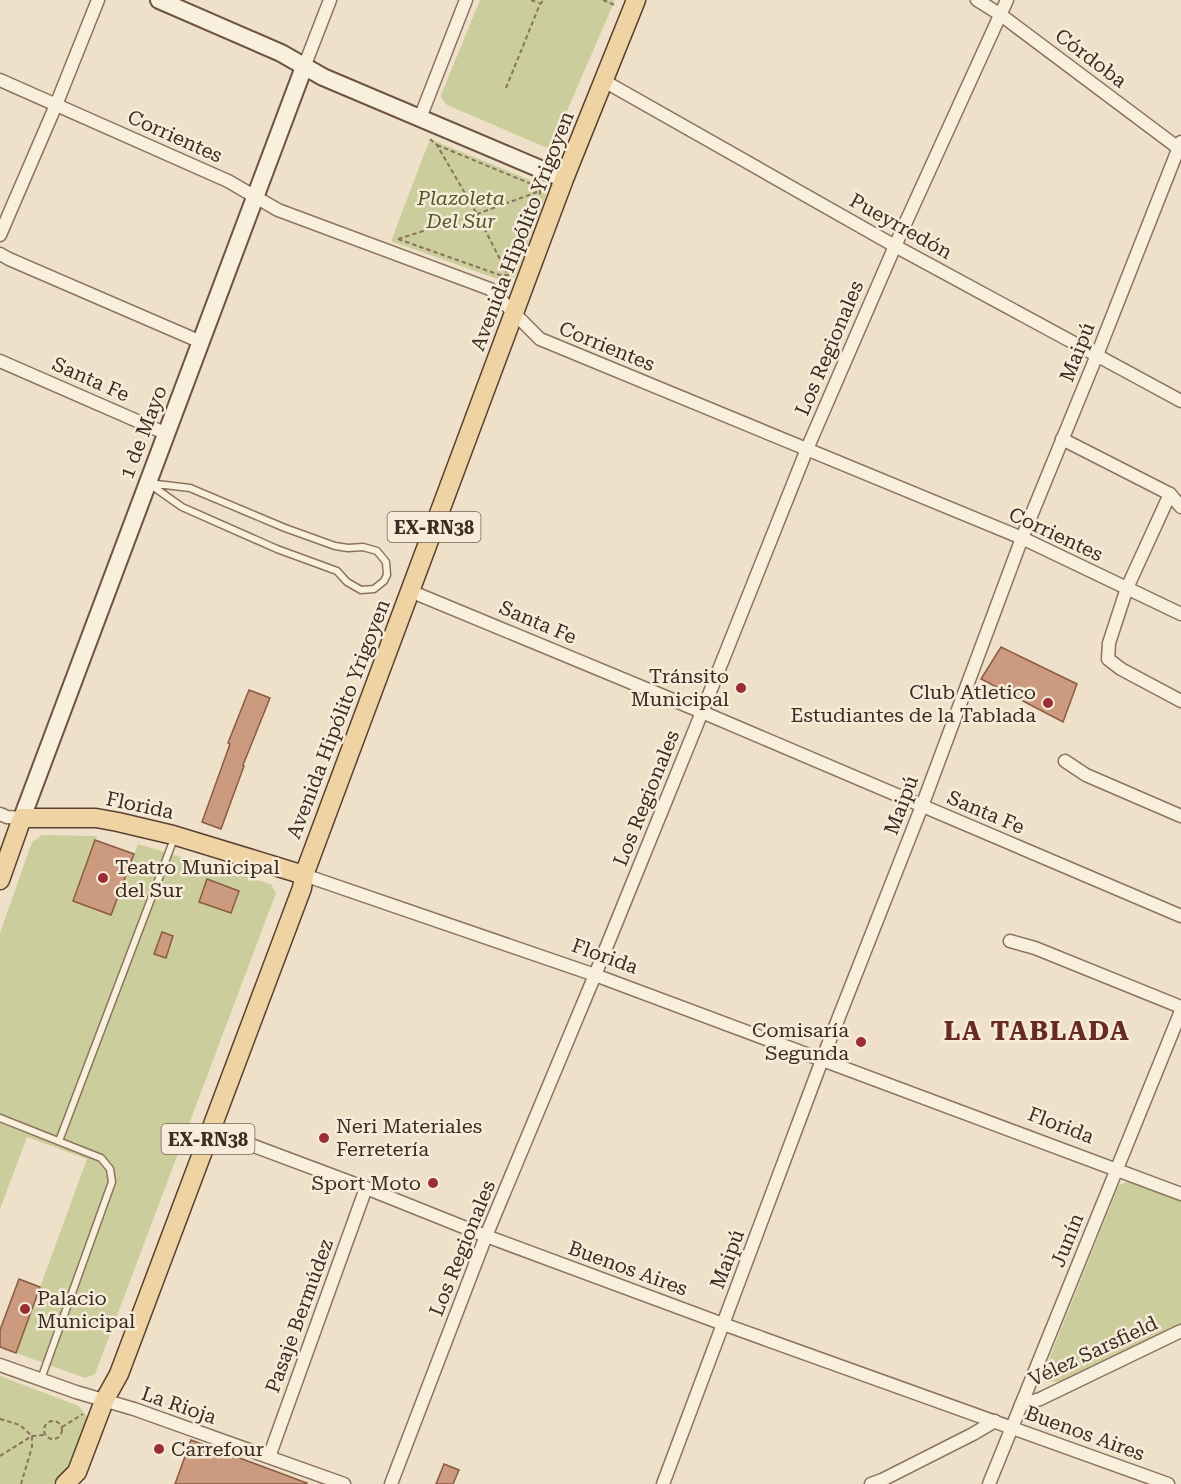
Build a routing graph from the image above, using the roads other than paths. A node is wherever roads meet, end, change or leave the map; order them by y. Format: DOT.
graph roads {
  1 [pos="98,0"];
  2 [pos="159,0"];
  3 [pos="330,0"];
  4 [pos="466,0"];
  5 [pos="636,0"];
  6 [pos="977,0"];
  7 [pos="1007,0"];
  8 [pos="1001,15"];
  9 [pos="304,66"];
  10 [pos="0,80"];
  11 [pos="604,81"];
  12 [pos="56,105"];
  13 [pos="420,118"];
  14 [pos="1180,147"];
  15 [pos="564,179"];
  16 [pos="256,197"];
  17 [pos="0,235"];
  18 [pos="895,246"];
  19 [pos="0,254"];
  20 [pos="514,313"];
  21 [pos="201,342"];
  22 [pos="1097,355"];
  23 [pos="0,361"];
  24 [pos="1181,401"];
  25 [pos="167,434"];
  26 [pos="1062,439"];
  27 [pos="807,448"];
  28 [pos="148,483"];
  29 [pos="1170,494"];
  30 [pos="1181,507"];
  31 [pos="1022,538"];
  32 [pos="1127,588"];
  33 [pos="410,591"];
  34 [pos="1181,615"];
  35 [pos="1181,701"];
  36 [pos="702,712"];
  37 [pos="1065,761"];
  38 [pos="922,806"];
  39 [pos="0,814"];
  40 [pos="1181,816"];
  41 [pos="22,818"];
  42 [pos="175,836"];
  43 [pos="304,875"];
  44 [pos="0,879"];
  45 [pos="1181,916"];
  46 [pos="1010,941"];
  47 [pos="595,975"];
  48 [pos="1181,1009"];
  49 [pos="822,1060"];
  50 [pos="0,1118"];
  51 [pos="211,1130"];
  52 [pos="59,1141"];
  53 [pos="1117,1170"];
  54 [pos="366,1188"];
  55 [pos="1181,1194"];
  56 [pos="486,1236"];
  57 [pos="723,1324"];
  58 [pos="1181,1331"];
  59 [pos="0,1365"];
  60 [pos="40,1379"];
  61 [pos="104,1401"];
  62 [pos="1021,1405"];
  63 [pos="995,1421"];
  64 [pos="1012,1427"];
  65 [pos="269,1457"];
  66 [pos="72,1480"];
  67 [pos="344,1484"];
  68 [pos="391,1484"];
  69 [pos="663,1484"];
  70 [pos="871,1484"];
  71 [pos="989,1484"];
  72 [pos="1168,1484"];
  1 -- 12 [label="street"];
  2 -- 9 [label="street"];
  3 -- 9 [label="street, 1 de Mayo"];
  4 -- 13 [label="street"];
  5 -- 11 [label="main road, Avenida Hipólito Yrigoyen / EX-RN38"];
  6 -- 8 [label="street, Córdoba"];
  7 -- 8 [label="street, Los Regionales"];
  8 -- 14 [label="street, Córdoba"];
  8 -- 18 [label="street, Los Regionales"];
  9 -- 13 [label="street"];
  9 -- 16 [label="street, 1 de Mayo"];
  10 -- 12 [label="street, Corrientes"];
  11 -- 15 [label="main road, Avenida Hipólito Yrigoyen / EX-RN38"];
  11 -- 18 [label="street, Pueyrredón"];
  12 -- 16 [label="street, Corrientes"];
  12 -- 17 [label="street"];
  13 -- 15 [label="street"];
  14 -- 22 [label="street, Maipú"];
  15 -- 20 [label="main road, Avenida Hipólito Yrigoyen / EX-RN38"];
  16 -- 20 [label="street, Corrientes"];
  16 -- 21 [label="street, 1 de Mayo"];
  18 -- 22 [label="street, Pueyrredón"];
  18 -- 27 [label="street, Los Regionales"];
  19 -- 21 [label="street"];
  20 -- 27 [label="street, Corrientes"];
  20 -- 33 [label="main road, Avenida Hipólito Yrigoyen / EX-RN38"];
  21 -- 25 [label="street, 1 de Mayo"];
  22 -- 24 [label="street, Pueyrredón"];
  22 -- 26 [label="street, Maipú"];
  23 -- 25 [label="street, Santa Fe"];
  25 -- 28 [label="street, 1 de Mayo"];
  26 -- 29 [label="street"];
  26 -- 31 [label="street, Maipú"];
  27 -- 31 [label="street, Corrientes"];
  27 -- 36 [label="street, Los Regionales"];
  28 -- 28 [label="lane"];
  28 -- 41 [label="street, 1 de Mayo"];
  29 -- 30 [label="street"];
  29 -- 32 [label="street"];
  31 -- 32 [label="street, Corrientes"];
  31 -- 38 [label="street, Maipú"];
  32 -- 34 [label="street, Corrientes"];
  32 -- 35 [label="street"];
  33 -- 36 [label="street, Santa Fe"];
  33 -- 43 [label="main road, Avenida Hipólito Yrigoyen / EX-RN38"];
  36 -- 38 [label="street, Santa Fe"];
  36 -- 47 [label="street, Los Regionales"];
  37 -- 40 [label="street"];
  38 -- 45 [label="street, Santa Fe"];
  38 -- 49 [label="street, Maipú"];
  39 -- 41 [label="street, Florida"];
  41 -- 42 [label="main road, Florida"];
  41 -- 44 [label="main road, 1 de Mayo"];
  42 -- 43 [label="main road, Florida"];
  42 -- 52 [label="lane"];
  43 -- 47 [label="street, Florida"];
  43 -- 51 [label="main road, Avenida Hipólito Yrigoyen / EX-RN38"];
  46 -- 48 [label="street"];
  47 -- 49 [label="street, Florida"];
  47 -- 56 [label="street, Los Regionales"];
  48 -- 53 [label="street, Junín"];
  49 -- 53 [label="street, Florida"];
  49 -- 57 [label="street, Maipú"];
  50 -- 52 [label="lane"];
  51 -- 54 [label="street, Buenos Aires"];
  51 -- 61 [label="main road, Avenida Hipólito Yrigoyen / EX-RN38"];
  52 -- 60 [label="lane"];
  53 -- 55 [label="street, Florida"];
  53 -- 62 [label="street, Junín"];
  54 -- 56 [label="street, Buenos Aires"];
  54 -- 65 [label="street, Pasaje Bermúdez"];
  56 -- 57 [label="street, Buenos Aires"];
  56 -- 68 [label="street, Los Regionales"];
  57 -- 63 [label="street, Buenos Aires"];
  57 -- 69 [label="street, Maipú"];
  58 -- 62 [label="street, Vélez Sarsfield"];
  59 -- 60 [label="street, La Rioja"];
  60 -- 61 [label="street, La Rioja"];
  61 -- 65 [label="street, La Rioja"];
  61 -- 66 [label="main road, Avenida Hipólito Yrigoyen"];
  62 -- 64 [label="street, Junín"];
  63 -- 64 [label="street, Buenos Aires"];
  63 -- 70 [label="street"];
  64 -- 71 [label="street, Junín"];
  64 -- 72 [label="street, Buenos Aires"];
  65 -- 67 [label="street, La Rioja"];
}
